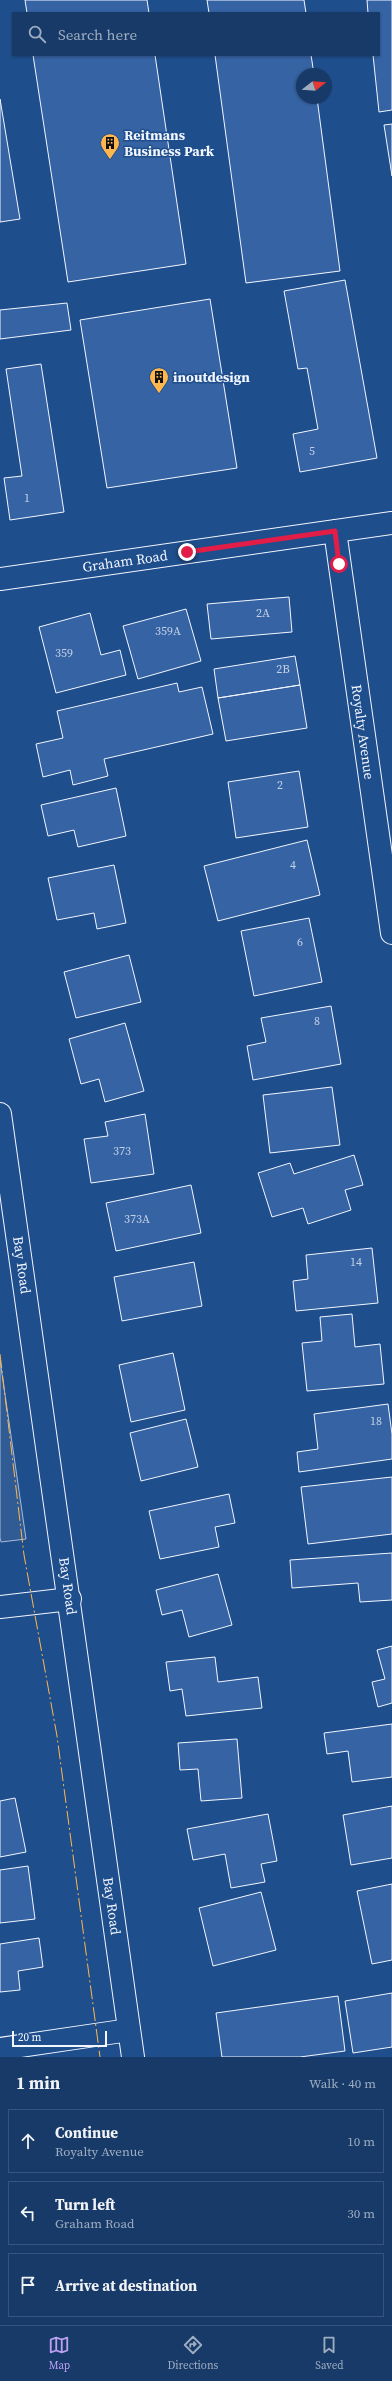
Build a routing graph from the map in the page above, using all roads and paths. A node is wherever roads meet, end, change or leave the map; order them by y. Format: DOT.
graph roads {
  1 [pos="392,523"];
  2 [pos="335,531"];
  3 [pos="0,579"];
  4 [pos="392,933"];
  5 [pos="0,1114"];
  6 [pos="4,1167"];
  7 [pos="70,1598"];
  8 [pos="0,1608"];
  9 [pos="129,2030"];
  10 [pos="0,2049"];
  11 [pos="133,2057"];
  1 -- 2 [label="street, Graham Road"];
  2 -- 3 [label="street, Graham Road"];
  2 -- 4 [label="street, Royalty Avenue"];
  5 -- 6 [label="street, Bay Road"];
  6 -- 7 [label="street, Bay Road"];
  7 -- 8 [label="street"];
  7 -- 9 [label="street, Bay Road"];
  9 -- 10 [label="street"];
  9 -- 11 [label="street, Bay Road"];
}
